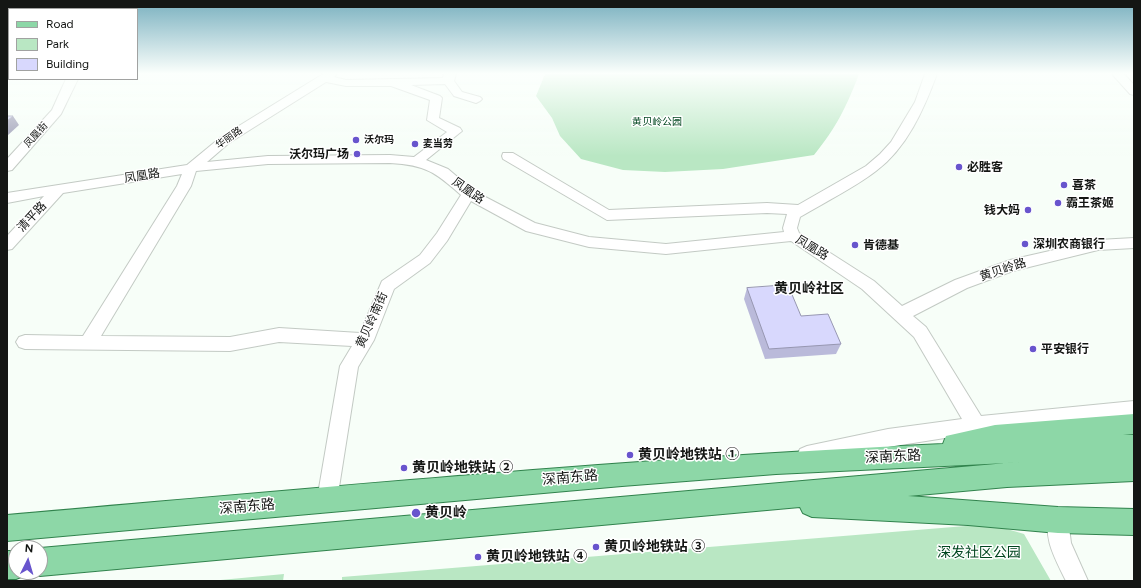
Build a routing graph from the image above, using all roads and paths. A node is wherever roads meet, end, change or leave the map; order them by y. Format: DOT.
graph roads {
  1 [pos="61,101"];
  2 [pos="286,101"];
  3 [pos="436,101"];
  4 [pos="921,101"];
  5 [pos="508,156"];
  6 [pos="416,162"];
  7 [pos="7,168"];
  8 [pos="191,168"];
  9 [pos="58,190"];
  10 [pos="469,194"];
  11 [pos="7,198"];
  12 [pos="799,210"];
  13 [pos="793,236"];
  14 [pos="1134,243"];
  15 [pos="7,245"];
  16 [pos="902,314"];
  17 [pos="366,340"];
  18 [pos="25,342"];
  19 [pos="88,343"];
  20 [pos="1134,409"];
  21 [pos="1134,424"];
  22 [pos="978,429"];
  23 [pos="1134,446"];
  24 [pos="896,457"];
  25 [pos="776,463"];
  26 [pos="1134,469"];
  27 [pos="327,500"];
  28 [pos="744,500"];
  29 [pos="1058,520"];
  30 [pos="1134,522"];
  31 [pos="7,528"];
  32 [pos="48,561"];
  33 [pos="1077,581"];
  1 -- 7 [label="street, 凤凰街"];
  2 -- 8 [label="street, 华丽路"];
  3 -- 6 [label="street"];
  4 -- 12 [label="street"];
  5 -- 12 [label="street"];
  6 -- 8 [label="street, 凤凰路"];
  6 -- 10 [label="street, 凤凰路"];
  8 -- 9 [label="street, 凤凰路"];
  8 -- 19 [label="street"];
  9 -- 11 [label="street, 凤凰路"];
  9 -- 15 [label="street, 清平路"];
  10 -- 13 [label="street, 凤凰路"];
  10 -- 17 [label="street, 黄贝岭南街"];
  12 -- 13 [label="street"];
  13 -- 16 [label="street, 凤凰路"];
  14 -- 16 [label="street, 黄贝岭路"];
  16 -- 22 [label="street, 凤凰路"];
  17 -- 19 [label="street"];
  17 -- 27 [label="street, 黄贝岭南街"];
  18 -- 19 [label="street"];
  20 -- 22 [label="street"];
  21 -- 22 [label="main road"];
  22 -- 24 [label="main road"];
  22 -- 25 [label="street"];
  23 -- 24 [label="main road, 深南东路"];
  24 -- 25 [label="main road, 深南东路"];
  25 -- 27 [label="main road, 深南东路"];
  26 -- 28 [label="main road"];
  27 -- 31 [label="main road, 深南东路"];
  28 -- 29 [label="main road"];
  28 -- 32 [label="main road"];
  29 -- 30 [label="main road"];
  29 -- 33 [label="street"];
}
